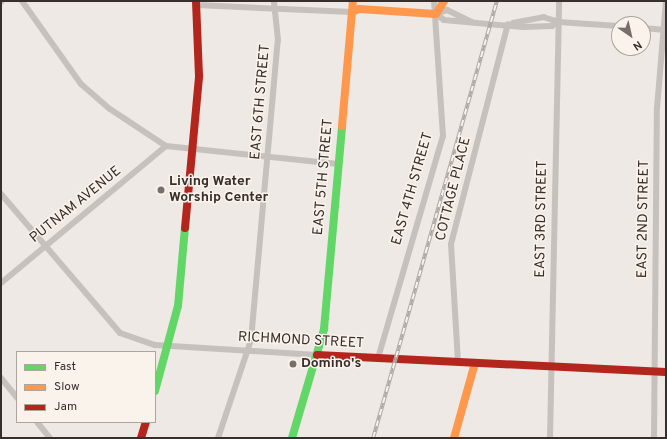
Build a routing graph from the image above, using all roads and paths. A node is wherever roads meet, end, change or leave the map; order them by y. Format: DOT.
graph roads {
  1 [pos="22,1"];
  2 [pos="274,1"];
  3 [pos="353,1"];
  4 [pos="434,1"];
  5 [pos="444,1"];
  6 [pos="558,1"];
  7 [pos="666,1"];
  8 [pos="196,3"];
  9 [pos="275,10"];
  10 [pos="352,12"];
  11 [pos="436,14"];
  12 [pos="558,22"];
  13 [pos="474,23"];
  14 [pos="508,24"];
  15 [pos="611,25"];
  16 [pos="651,29"];
  17 [pos="665,30"];
  18 [pos="166,146"];
  19 [pos="194,150"];
  20 [pos="268,157"];
  21 [pos="338,164"];
  22 [pos="1,194"];
  23 [pos="44,247"];
  24 [pos="1,283"];
  25 [pos="169,345"];
  26 [pos="246,351"];
  27 [pos="317,354"];
  28 [pos="378,358"];
  29 [pos="458,362"];
  30 [pos="475,363"];
  31 [pos="551,367"];
  32 [pos="655,372"];
  33 [pos="666,372"];
  34 [pos="1,378"];
  35 [pos="156,388"];
  36 [pos="16,397"];
  37 [pos="38,423"];
  38 [pos="146,423"];
  39 [pos="50,438"];
  40 [pos="141,438"];
  41 [pos="218,438"];
  42 [pos="292,438"];
  43 [pos="454,438"];
  44 [pos="550,438"];
  45 [pos="654,438"];
  1 -- 18 [label="street"];
  2 -- 9 [label="street, EAST 6TH STREET"];
  3 -- 10 [label="street, EAST 5TH STREET"];
  4 -- 11 [label="street, EAST 4TH STREET"];
  5 -- 11 [label="street"];
  6 -- 12 [label="street, EAST 3RD STREET"];
  7 -- 17 [label="street, EAST 2ND STREET"];
  8 -- 9 [label="street"];
  8 -- 19 [label="street"];
  9 -- 10 [label="street"];
  9 -- 20 [label="street, EAST 6TH STREET"];
  10 -- 11 [label="street"];
  10 -- 21 [label="street, EAST 5TH STREET"];
  11 -- 13 [label="street"];
  11 -- 13 [label="street"];
  11 -- 28 [label="street, EAST 4TH STREET"];
  12 -- 14 [label="street"];
  12 -- 15 [label="street"];
  12 -- 31 [label="street, EAST 3RD STREET"];
  13 -- 14 [label="street"];
  14 -- 29 [label="street, COTTAGE PLACE"];
  16 -- 17 [label="street"];
  17 -- 32 [label="street, EAST 2ND STREET"];
  18 -- 19 [label="street"];
  18 -- 23 [label="street, PUTNAM AVENUE"];
  19 -- 20 [label="street"];
  19 -- 25 [label="street"];
  20 -- 21 [label="street"];
  20 -- 26 [label="street, EAST 6TH STREET"];
  21 -- 27 [label="street, EAST 5TH STREET"];
  22 -- 23 [label="street, RICHMOND STREET"];
  23 -- 24 [label="street, PUTNAM AVENUE"];
  23 -- 25 [label="street, RICHMOND STREET"];
  25 -- 26 [label="street, RICHMOND STREET"];
  25 -- 35 [label="street"];
  26 -- 27 [label="street, RICHMOND STREET"];
  26 -- 41 [label="street, EAST 6TH STREET"];
  27 -- 28 [label="street, RICHMOND STREET"];
  27 -- 42 [label="street, EAST 5TH STREET"];
  28 -- 29 [label="street, RICHMOND STREET"];
  29 -- 30 [label="street, RICHMOND STREET"];
  30 -- 31 [label="street, RICHMOND STREET"];
  30 -- 43 [label="street"];
  31 -- 32 [label="street, RICHMOND STREET"];
  31 -- 44 [label="street, EAST 3RD STREET"];
  32 -- 33 [label="street, RICHMOND STREET"];
  32 -- 45 [label="street, EAST 2ND STREET"];
  34 -- 36 [label="street"];
  37 -- 39 [label="street"];
  38 -- 40 [label="street"];
}
